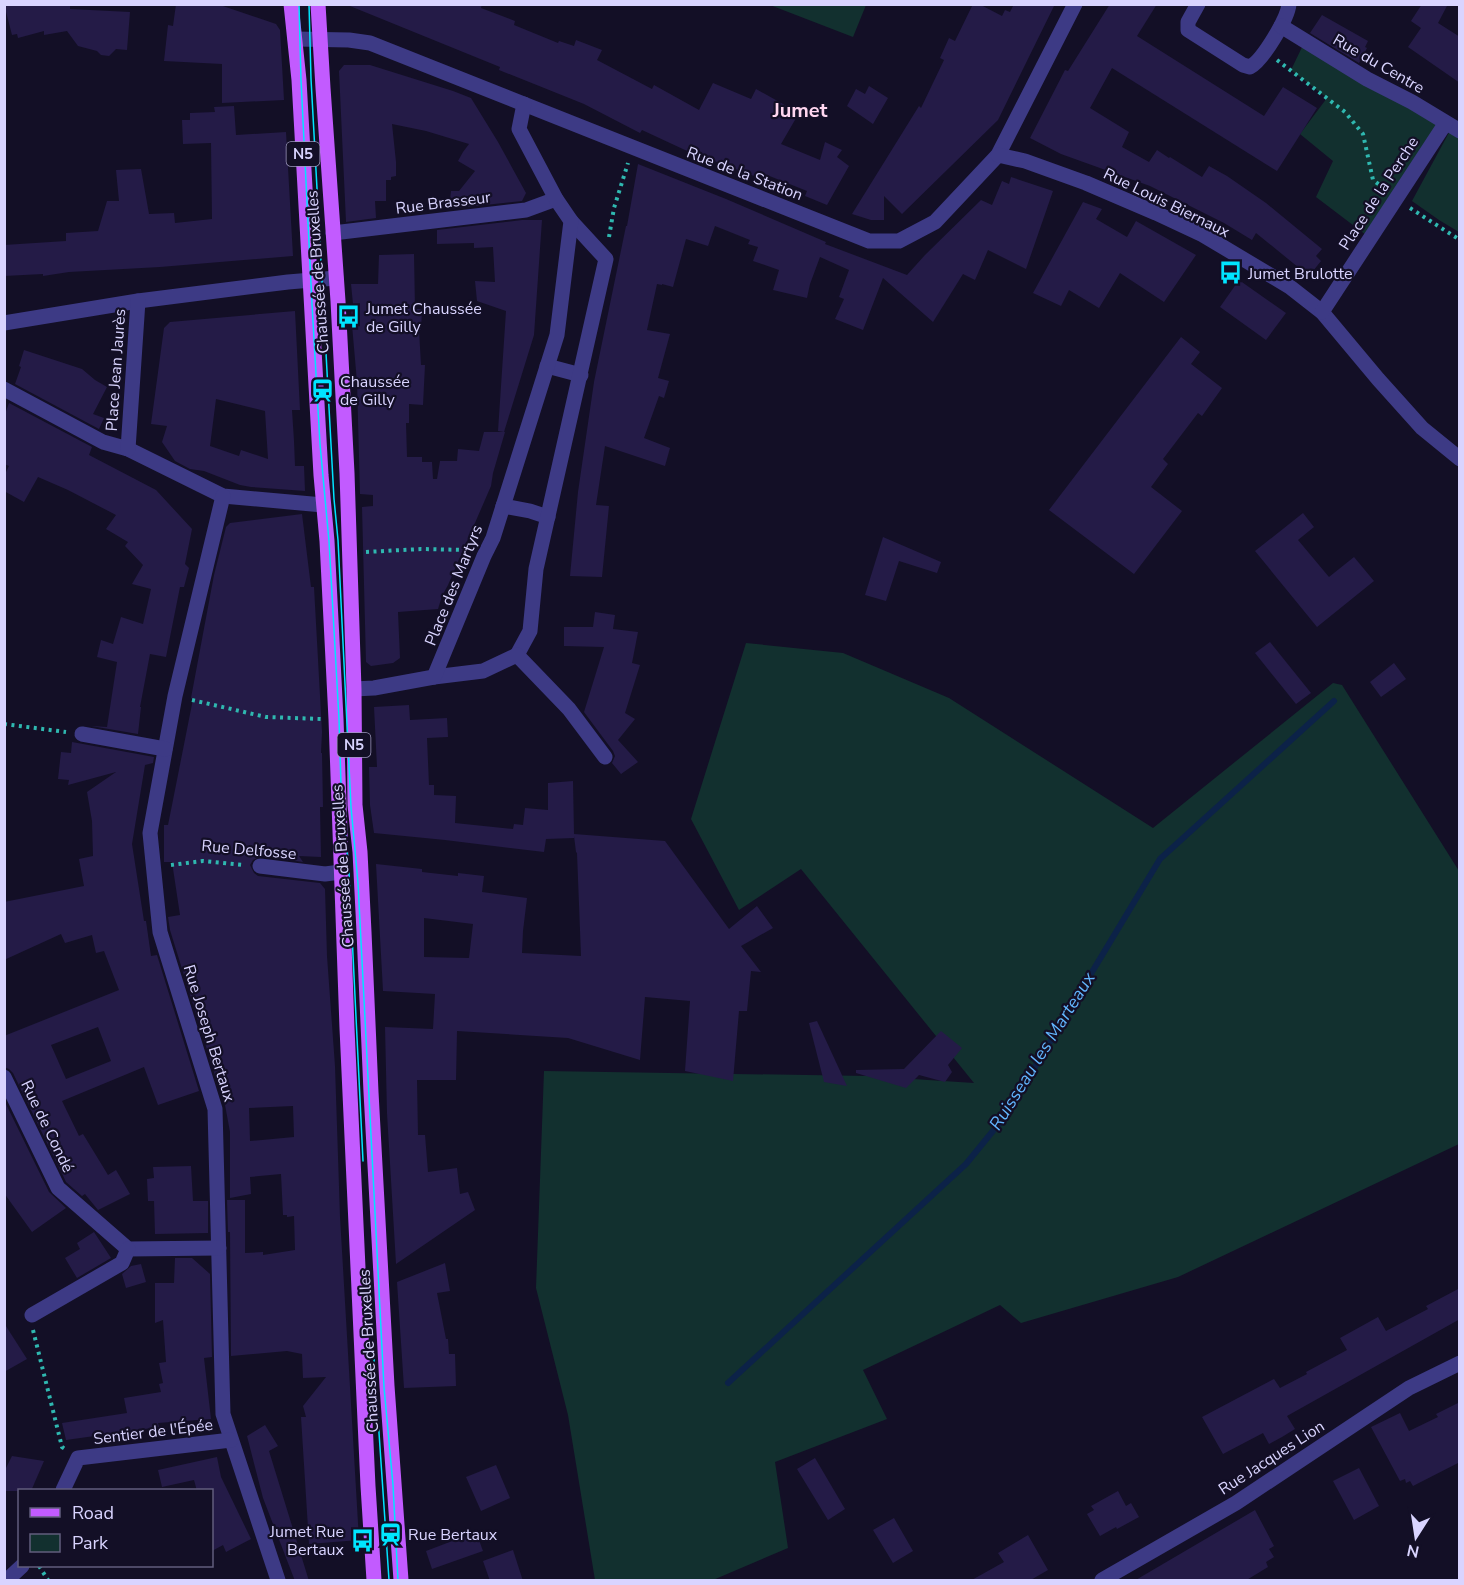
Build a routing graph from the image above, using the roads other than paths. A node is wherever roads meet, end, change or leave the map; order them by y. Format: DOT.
graph roads {
  1 [pos="291,4"];
  2 [pos="318,4"];
  3 [pos="1076,4"];
  4 [pos="1198,4"];
  5 [pos="1288,4"];
  6 [pos="1281,26"];
  7 [pos="295,39"];
  8 [pos="320,40"];
  9 [pos="524,104"];
  10 [pos="1445,123"];
  11 [pos="1460,131"];
  12 [pos="998,155"];
  13 [pos="556,199"];
  14 [pos="571,221"];
  15 [pos="333,233"];
  16 [pos="336,278"];
  17 [pos="310,280"];
  18 [pos="138,301"];
  19 [pos="1322,312"];
  20 [pos="4,323"];
  21 [pos="547,366"];
  22 [pos="580,375"];
  23 [pos="4,389"];
  24 [pos="128,449"];
  25 [pos="1460,459"];
  26 [pos="223,496"];
  27 [pos="324,505"];
  28 [pos="503,506"];
  29 [pos="548,517"];
  30 [pos="517,656"];
  31 [pos="434,677"];
  32 [pos="354,689"];
  33 [pos="82,734"];
  34 [pos="165,749"];
  35 [pos="605,757"];
  36 [pos="260,866"];
  37 [pos="341,872"];
  38 [pos="4,1077"];
  39 [pos="219,1248"];
  40 [pos="128,1249"];
  41 [pos="32,1315"];
  42 [pos="1460,1363"];
  43 [pos="231,1440"];
  44 [pos="64,1489"];
  45 [pos="21,1567"];
  46 [pos="7,1581"];
  47 [pos="278,1581"];
  48 [pos="374,1581"];
  49 [pos="401,1581"];
  50 [pos="1102,1581"];
  1 -- 7 [label="main road, Chaussée de Bruxelles / N5"];
  2 -- 8 [label="main road, Chaussée de Bruxelles / N5"];
  3 -- 12 [label="street, Rue de la Station"];
  4 -- 6 [label="street"];
  5 -- 6 [label="street"];
  6 -- 10 [label="street, Rue du Centre"];
  7 -- 8 [label="street, Rue de la Station"];
  7 -- 17 [label="main road, Chaussée de Bruxelles / N5"];
  8 -- 9 [label="street, Rue de la Station"];
  8 -- 15 [label="main road, Chaussée de Bruxelles / N5"];
  9 -- 12 [label="street, Rue de la Station"];
  9 -- 13 [label="street"];
  10 -- 11 [label="street, Rue du Centre"];
  10 -- 19 [label="street, Place de la Perche"];
  12 -- 19 [label="street, Rue Louis Biernaux"];
  13 -- 14 [label="street"];
  13 -- 15 [label="street, Rue Brasseur"];
  14 -- 21 [label="street, Place des Martyrs"];
  14 -- 22 [label="street"];
  15 -- 16 [label="main road, Chaussée de Bruxelles / N5"];
  16 -- 17 [label="street, Place Jean Jaurès"];
  16 -- 32 [label="main road, Chaussée de Bruxelles / N5"];
  17 -- 18 [label="street, Place Jean Jaurès"];
  17 -- 27 [label="main road, Chaussée de Bruxelles / N5"];
  18 -- 20 [label="street, Place Jean Jaurès"];
  18 -- 24 [label="street, Place Jean Jaurès"];
  19 -- 25 [label="street, Rue Louis Biernaux"];
  21 -- 22 [label="street"];
  21 -- 28 [label="street, Place des Martyrs"];
  22 -- 29 [label="street"];
  23 -- 24 [label="street, Place Jean Jaurès"];
  24 -- 26 [label="street"];
  26 -- 27 [label="street"];
  26 -- 34 [label="street, Rue Joseph Bertaux"];
  27 -- 37 [label="main road, Chaussée de Bruxelles / N5"];
  28 -- 29 [label="street"];
  28 -- 31 [label="street, Place des Martyrs"];
  29 -- 30 [label="street"];
  30 -- 31 [label="street"];
  30 -- 35 [label="street"];
  31 -- 32 [label="street"];
  32 -- 49 [label="main road, Chaussée de Bruxelles / N5"];
  33 -- 34 [label="street"];
  34 -- 39 [label="street, Rue Joseph Bertaux"];
  36 -- 37 [label="street, Rue Delfosse"];
  37 -- 48 [label="main road, Chaussée de Bruxelles / N5"];
  38 -- 40 [label="street, Rue de Condé"];
  39 -- 40 [label="street"];
  39 -- 43 [label="street, Rue Joseph Bertaux"];
  40 -- 41 [label="street"];
  42 -- 50 [label="street, Rue Jacques Lion"];
  43 -- 44 [label="street, Sentier de l'Épée"];
  43 -- 47 [label="street, Rue Joseph Bertaux"];
  45 -- 46 [label="street"];
}
